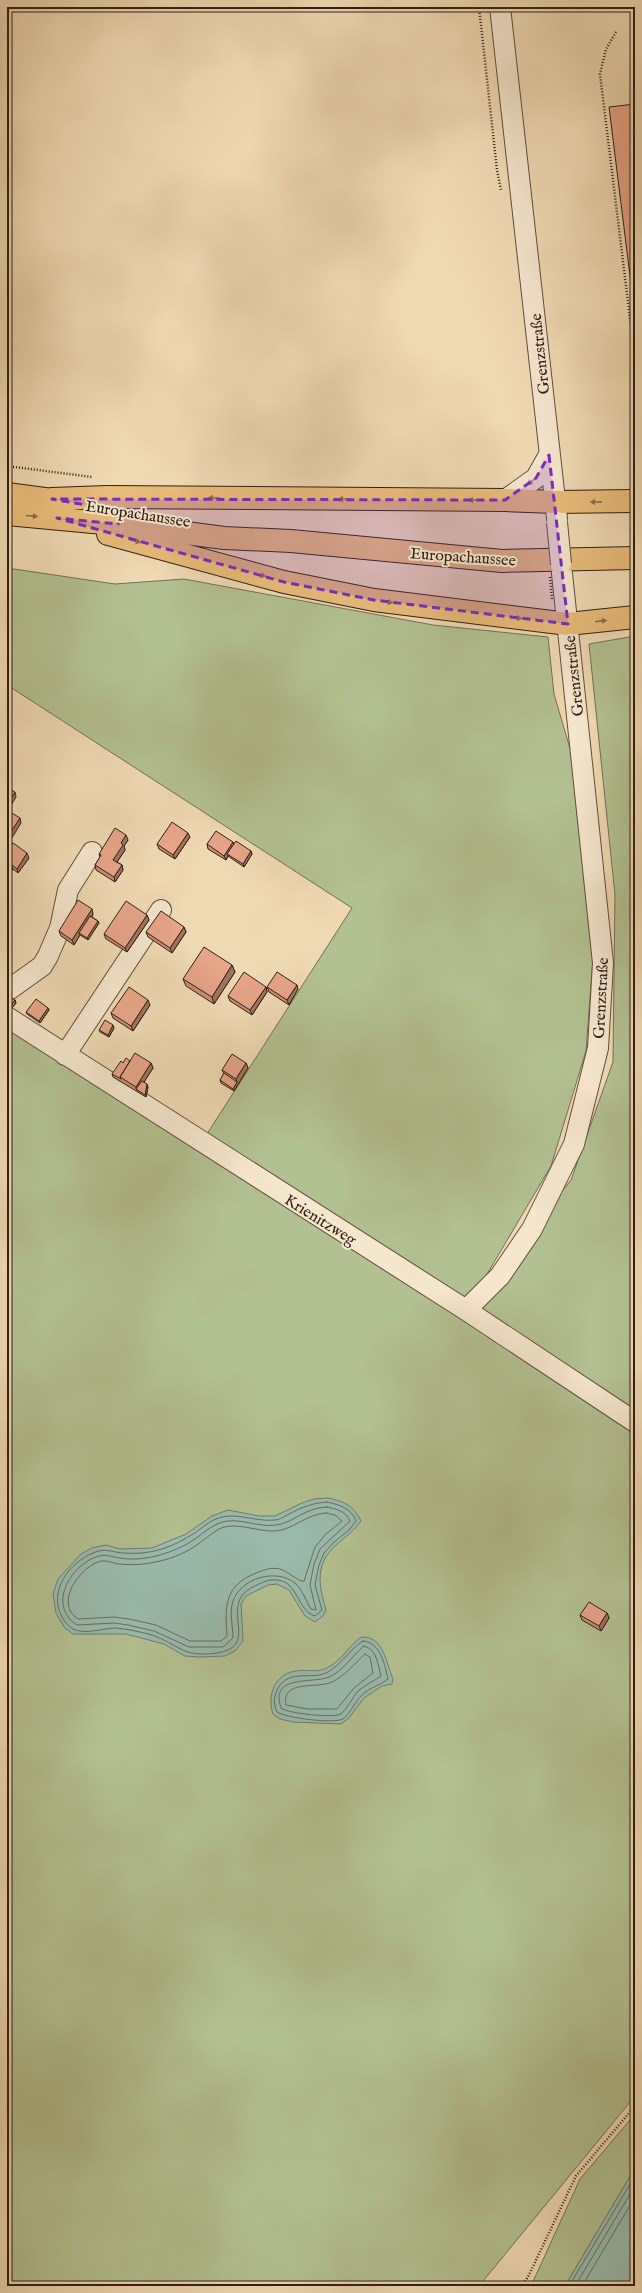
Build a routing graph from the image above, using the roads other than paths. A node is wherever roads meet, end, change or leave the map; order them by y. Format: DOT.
graph roads {
  1 [pos="500,7"];
  2 [pos="549,455"];
  3 [pos="7,494"];
  4 [pos="505,500"];
  5 [pos="635,501"];
  6 [pos="55,509"];
  7 [pos="556,512"];
  8 [pos="7,514"];
  9 [pos="635,558"];
  10 [pos="635,617"];
  11 [pos="568,624"];
  12 [pos="92,852"];
  13 [pos="161,910"];
  14 [pos="7,991"];
  15 [pos="7,1017"];
  16 [pos="65,1054"];
  17 [pos="466,1310"];
  18 [pos="635,1422"];
  1 -- 2 [label="street, Grenzstraße"];
  2 -- 4 [label="street, one-way"];
  2 -- 7 [label="street, Grenzstraße"];
  3 -- 6 [label="main road, Europachaussee"];
  4 -- 6 [label="main road, one-way"];
  4 -- 7 [label="main road"];
  5 -- 7 [label="main road, one-way"];
  8 -- 6 [label="main road, Europachaussee, one-way"];
  6 -- 9 [label="main road, Europachaussee"];
  6 -- 11 [label="main road, one-way"];
  7 -- 11 [label="street, Grenzstraße, bridge"];
  11 -- 10 [label="main road, one-way"];
  11 -- 17 [label="street, Grenzstraße"];
  12 -- 14 [label="street"];
  13 -- 16 [label="street"];
  15 -- 16 [label="street, Krienitzweg"];
  16 -- 17 [label="street, Krienitzweg"];
  17 -- 18 [label="street, Krienitzweg"];
}
